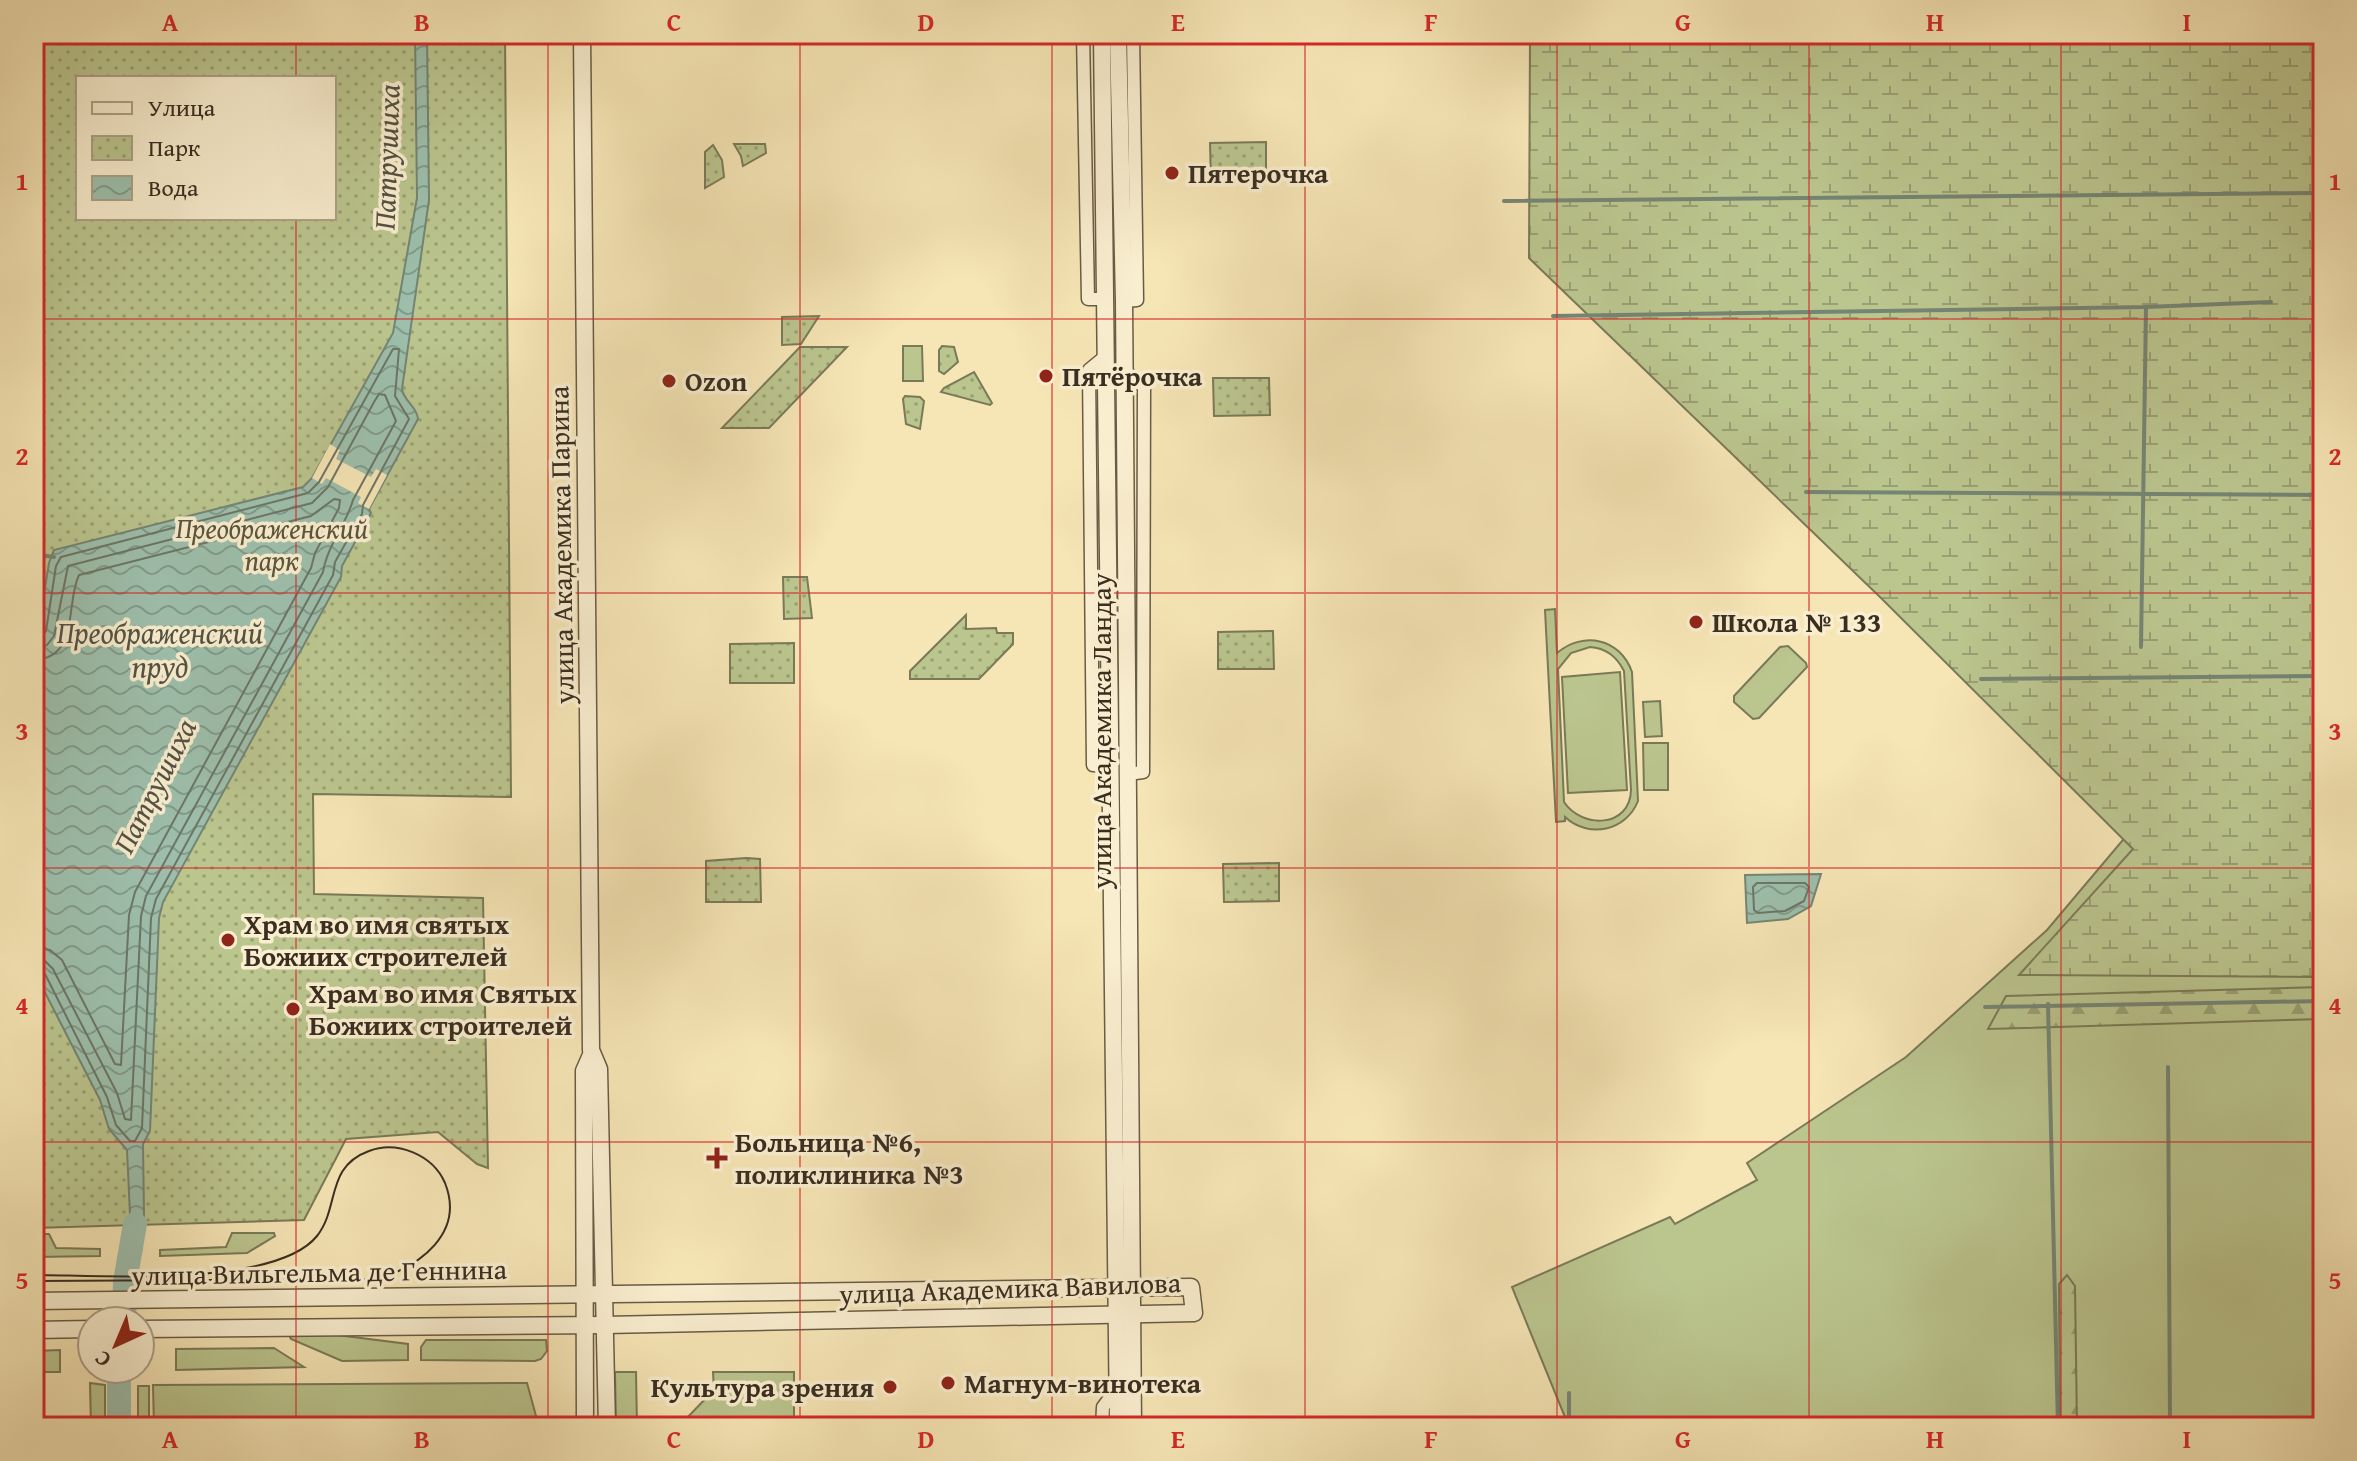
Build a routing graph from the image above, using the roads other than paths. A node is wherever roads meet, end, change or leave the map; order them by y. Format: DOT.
graph roads {
  1 [pos="582,34"];
  2 [pos="1083,34"];
  3 [pos="1102,34"];
  4 [pos="1118,34"];
  5 [pos="1133,34"];
  6 [pos="1106,299"];
  7 [pos="1130,301"];
  8 [pos="1106,356"];
  9 [pos="1110,766"];
  10 [pos="591,1055"];
  11 [pos="1124,1288"];
  12 [pos="584,1295"];
  13 [pos="605,1296"];
  14 [pos="34,1301"];
  15 [pos="1124,1314"];
  16 [pos="584,1325"];
  17 [pos="605,1325"];
  18 [pos="76,1329"];
  19 [pos="156,1329"];
  20 [pos="35,1330"];
  21 [pos="1118,1387"];
  22 [pos="585,1427"];
  23 [pos="607,1427"];
  24 [pos="1102,1427"];
  25 [pos="1118,1427"];
  26 [pos="1133,1427"];
  1 -- 10 [label="street, улица Академика Парина"];
  2 -- 6 [label="street"];
  3 -- 6 [label="street, улица Академика Ландау"];
  4 -- 7 [label="street, улица Академика Ландау"];
  5 -- 7 [label="street"];
  6 -- 8 [label="street, улица Академика Ландау"];
  7 -- 11 [label="street, улица Академика Ландау"];
  8 -- 9 [label="street, улица Академика Ландау"];
  8 -- 9 [label="street"];
  9 -- 11 [label="street, улица Академика Ландау"];
  10 -- 12 [label="street, улица Академика Парина"];
  10 -- 13 [label="street, улица Академика Парина"];
  11 -- 13 [label="street, улица Академика Вавилова"];
  11 -- 15 [label="street, улица Академика Ландау"];
  11 -- 15 [label="street, улица Академика Вавилова"];
  12 -- 13 [label="street, улица Вильгельма де Геннина"];
  12 -- 14 [label="street, улица Вильгельма де Геннина"];
  12 -- 16 [label="street, улица Академика Парина"];
  13 -- 17 [label="street, улица Академика Парина"];
  15 -- 17 [label="street, улица Академика Вавилова"];
  15 -- 21 [label="street, улица Академика Ландау"];
  15 -- 26 [label="street, улица Академика Ландау"];
  16 -- 17 [label="street, улица Вильгельма де Геннина"];
  16 -- 19 [label="street, улица Вильгельма де Геннина"];
  16 -- 22 [label="street, улица Академика Парина"];
  17 -- 23 [label="street, улица Академика Парина"];
  18 -- 20 [label="street"];
  21 -- 24 [label="street"];
  21 -- 25 [label="street, улица Академика Ландау"];
}
